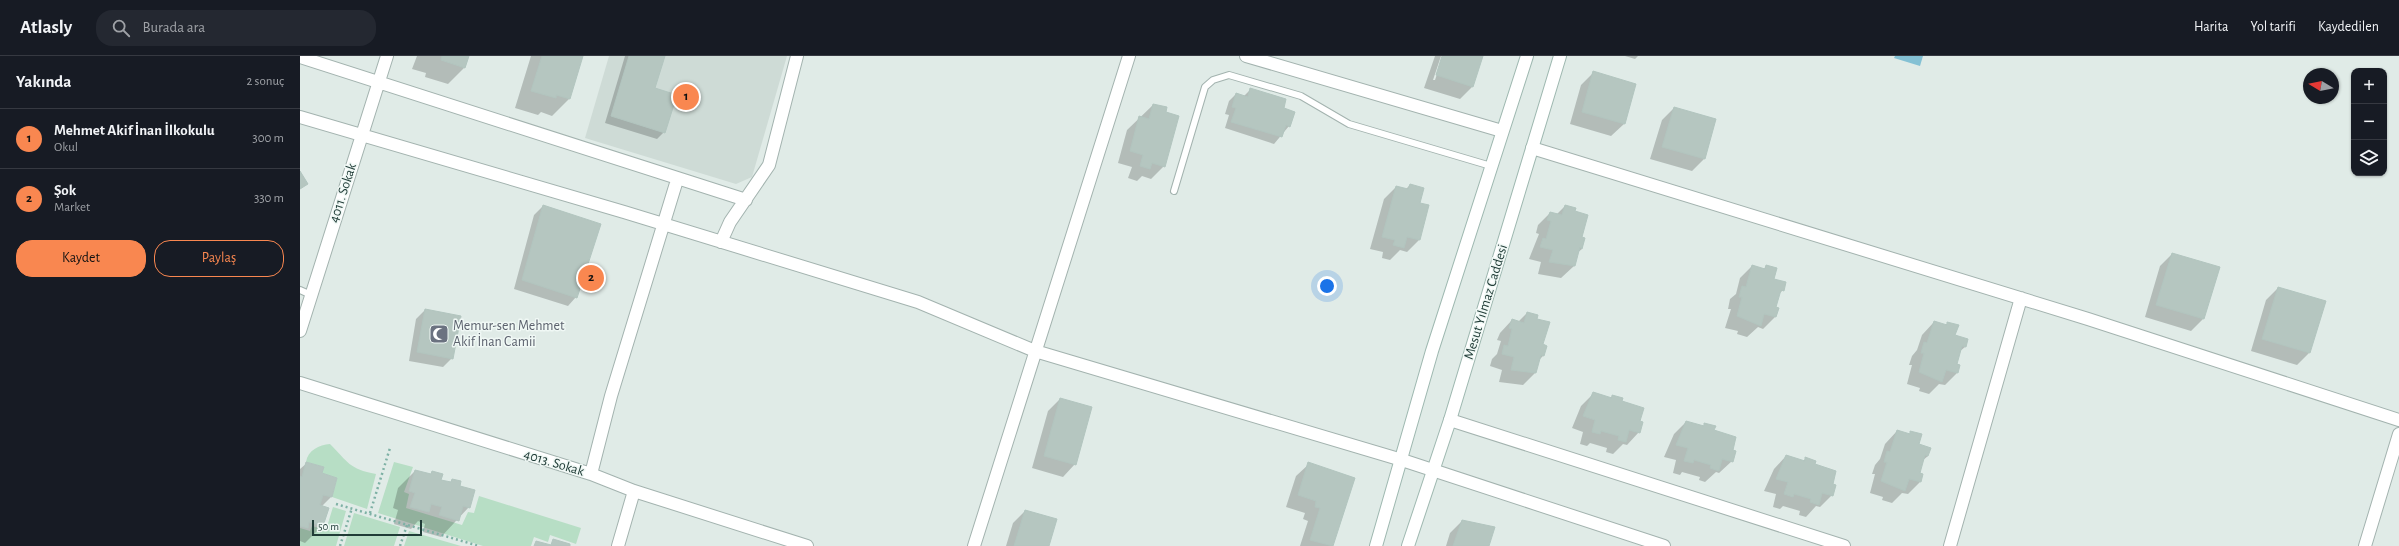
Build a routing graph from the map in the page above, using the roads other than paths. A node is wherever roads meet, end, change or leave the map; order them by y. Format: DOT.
graph roads {
  1 [pos="387,56"];
  2 [pos="797,56"];
  3 [pos="1128,56"];
  4 [pos="1246,56"];
  5 [pos="1526,56"];
  6 [pos="1560,56"];
  7 [pos="300,58"];
  8 [pos="379,84"];
  9 [pos="300,117"];
  10 [pos="1502,131"];
  11 [pos="361,136"];
  12 [pos="1532,148"];
  13 [pos="1491,166"];
  14 [pos="677,180"];
  15 [pos="1174,191"];
  16 [pos="746,200"];
  17 [pos="664,224"];
  18 [pos="721,242"];
  19 [pos="306,293"];
  20 [pos="2021,298"];
  21 [pos="300,331"];
  22 [pos="1035,351"];
  23 [pos="300,383"];
  24 [pos="1450,420"];
  25 [pos="2399,420"];
  26 [pos="2399,434"];
  27 [pos="1402,460"];
  28 [pos="1432,471"];
  29 [pos="591,474"];
  30 [pos="634,491"];
  31 [pos="618,546"];
  32 [pos="808,546"];
  33 [pos="974,546"];
  34 [pos="1376,546"];
  35 [pos="1408,546"];
  36 [pos="1664,546"];
  37 [pos="1844,546"];
  38 [pos="1950,546"];
  39 [pos="2365,546"];
  1 -- 8 [label="street, 4011. Sokak"];
  2 -- 16 [label="street"];
  3 -- 22 [label="street"];
  4 -- 10 [label="street"];
  5 -- 10 [label="street"];
  6 -- 12 [label="street, Mesut Yılmaz Caddesi"];
  7 -- 8 [label="street"];
  8 -- 11 [label="street, 4011. Sokak"];
  8 -- 14 [label="street"];
  9 -- 11 [label="street"];
  10 -- 13 [label="street"];
  11 -- 17 [label="street"];
  11 -- 19 [label="street, 4011. Sokak"];
  12 -- 20 [label="street"];
  12 -- 24 [label="street, Mesut Yılmaz Caddesi"];
  13 -- 15 [label="lane"];
  13 -- 27 [label="street"];
  14 -- 16 [label="street"];
  14 -- 17 [label="street"];
  16 -- 18 [label="street"];
  17 -- 18 [label="street"];
  17 -- 29 [label="street"];
  18 -- 22 [label="street"];
  19 -- 21 [label="street, 4011. Sokak"];
  20 -- 25 [label="street"];
  20 -- 38 [label="street"];
  22 -- 27 [label="street"];
  22 -- 33 [label="street"];
  23 -- 29 [label="street, 4013. Sokak"];
  24 -- 28 [label="street, Mesut Yılmaz Caddesi"];
  24 -- 37 [label="street"];
  26 -- 39 [label="street"];
  27 -- 28 [label="street"];
  27 -- 34 [label="street"];
  28 -- 35 [label="street, Mesut Yılmaz Caddesi"];
  28 -- 36 [label="street"];
  29 -- 30 [label="street, 4013. Sokak"];
  30 -- 31 [label="street"];
  30 -- 32 [label="street, 4013. Sokak"];
}
